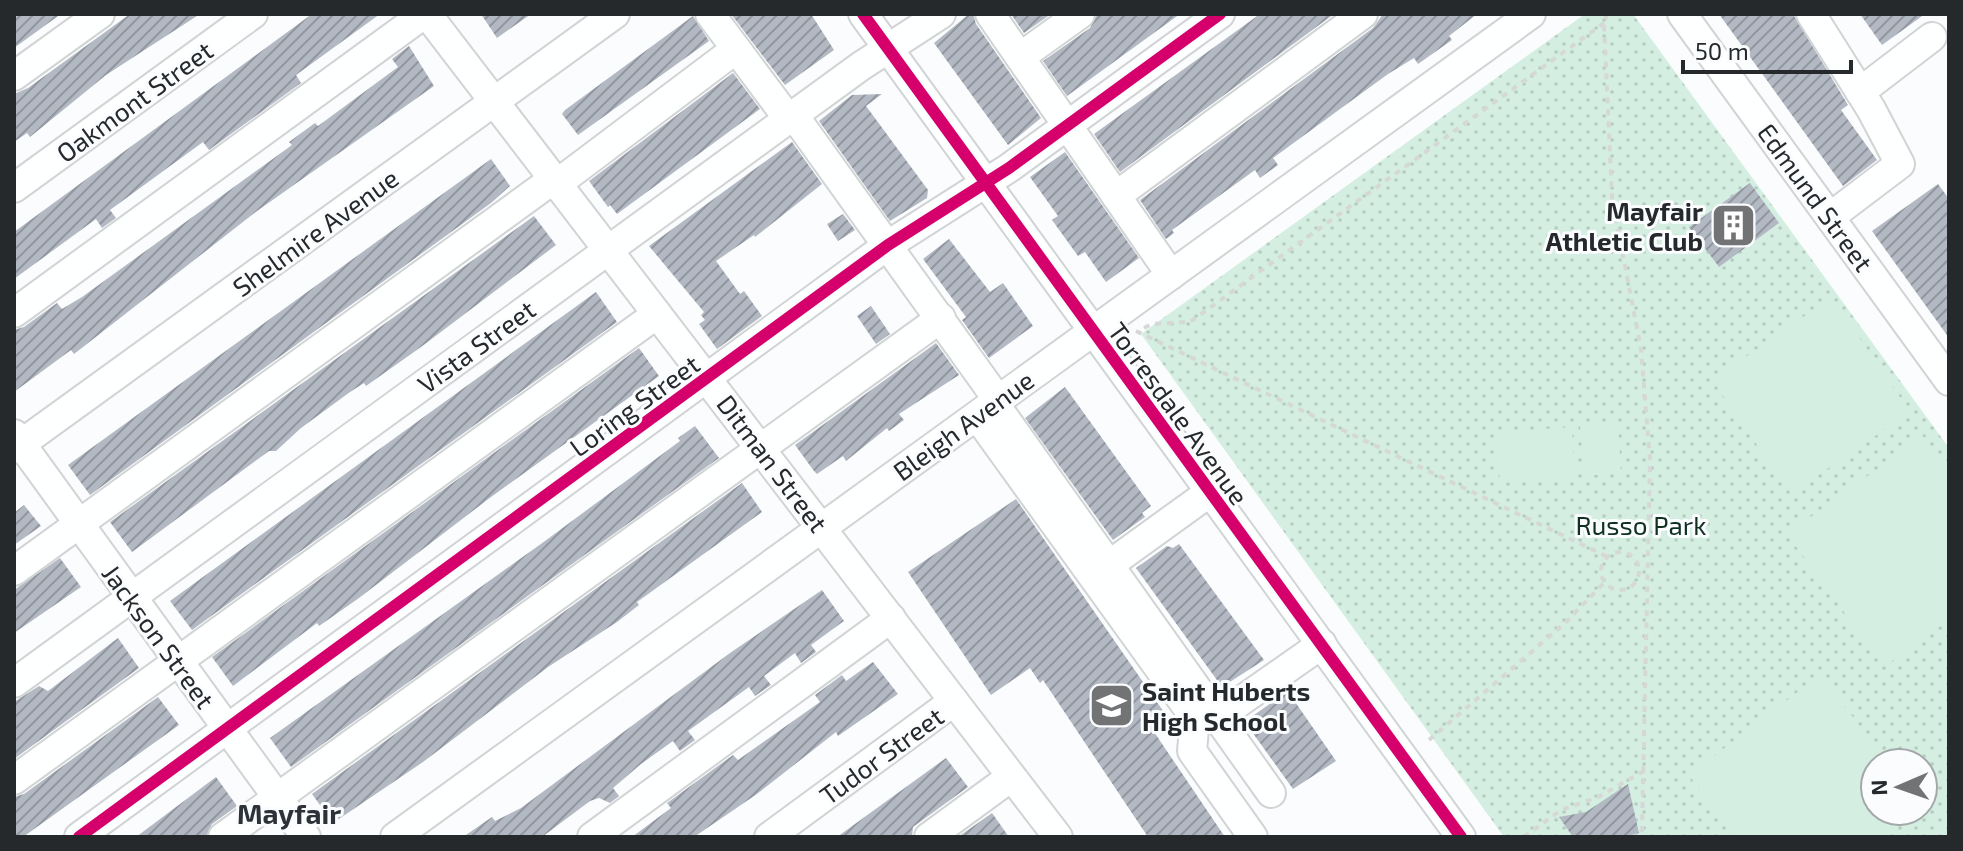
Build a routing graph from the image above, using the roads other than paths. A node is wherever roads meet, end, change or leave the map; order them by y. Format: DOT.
graph roads {
  1 [pos="100,14"];
  2 [pos="253,14"];
  3 [pos="425,14"];
  4 [pos="615,14"];
  5 [pos="710,14"];
  6 [pos="863,14"];
  7 [pos="941,14"];
  8 [pos="990,14"];
  9 [pos="1080,14"];
  10 [pos="1220,14"];
  11 [pos="1363,14"];
  12 [pos="1531,14"];
  13 [pos="1682,14"];
  14 [pos="1811,14"];
  15 [pos="1932,37"];
  16 [pos="736,49"];
  17 [pos="889,49"];
  18 [pos="1020,57"];
  19 [pos="14,76"];
  20 [pos="1860,92"];
  21 [pos="496,101"];
  22 [pos="792,119"];
  23 [pos="1067,125"];
  24 [pos="556,181"];
  25 [pos="984,183"];
  26 [pos="14,188"];
  27 [pos="1116,196"];
  28 [pos="1830,217"];
  29 [pos="888,245"];
  30 [pos="608,250"];
  31 [pos="1171,275"];
  32 [pos="14,313"];
  33 [pos="657,314"];
  34 [pos="941,318"];
  35 [pos="1092,332"];
  36 [pos="708,378"];
  37 [pos="1949,381"];
  38 [pos="989,407"];
  39 [pos="16,442"];
  40 [pos="761,449"];
  41 [pos="1210,492"];
  42 [pos="79,524"];
  43 [pos="822,528"];
  44 [pos="1109,565"];
  45 [pos="14,571"];
  46 [pos="132,598"];
  47 [pos="891,618"];
  48 [pos="1322,644"];
  49 [pos="178,662"];
  50 [pos="14,683"];
  51 [pos="954,701"];
  52 [pos="1218,717"];
  53 [pos="227,730"];
  54 [pos="1011,777"];
  55 [pos="14,780"];
  56 [pos="1271,793"];
  57 [pos="277,798"];
  58 [pos="79,837"];
  59 [pos="223,837"];
  60 [pos="306,837"];
  61 [pos="395,837"];
  62 [pos="592,837"];
  63 [pos="769,837"];
  64 [pos="929,837"];
  65 [pos="1058,837"];
  66 [pos="1253,837"];
  67 [pos="1461,837"];
  1 -- 19 [label="street"];
  2 -- 26 [label="street, Oakmont Street"];
  3 -- 21 [label="street, Ditman Street"];
  3 -- 32 [label="street"];
  4 -- 21 [label="street, Shelmire Avenue"];
  5 -- 16 [label="street"];
  6 -- 17 [label="street, Torresdale Avenue"];
  7 -- 17 [label="street, Vista Street"];
  8 -- 18 [label="street"];
  9 -- 18 [label="street"];
  10 -- 23 [label="street, Loring Street"];
  11 -- 27 [label="street"];
  12 -- 31 [label="street, Bleigh Avenue"];
  13 -- 28 [label="street, Edmund Street"];
  14 -- 20 [label="street"];
  15 -- 20 [label="street"];
  16 -- 22 [label="street"];
  16 -- 24 [label="street"];
  17 -- 22 [label="street, Vista Street"];
  17 -- 25 [label="street, Torresdale Avenue"];
  18 -- 23 [label="street"];
  20 -- 28 [label="street"];
  21 -- 24 [label="street, Ditman Street"];
  21 -- 39 [label="street, Shelmire Avenue"];
  22 -- 29 [label="street"];
  22 -- 30 [label="street, Vista Street"];
  23 -- 25 [label="street, Loring Street"];
  23 -- 27 [label="street"];
  24 -- 30 [label="street, Ditman Street"];
  24 -- 42 [label="street"];
  25 -- 29 [label="street, Loring Street"];
  25 -- 35 [label="street, Torresdale Avenue"];
  27 -- 31 [label="street"];
  28 -- 37 [label="street, Edmund Street"];
  29 -- 34 [label="street"];
  29 -- 36 [label="street, Loring Street"];
  30 -- 33 [label="street, Ditman Street"];
  30 -- 46 [label="street, Vista Street"];
  31 -- 35 [label="street, Bleigh Avenue"];
  33 -- 36 [label="street, Ditman Street"];
  33 -- 49 [label="street"];
  34 -- 38 [label="street"];
  34 -- 40 [label="street"];
  35 -- 38 [label="street, Bleigh Avenue"];
  35 -- 41 [label="street, Torresdale Avenue"];
  36 -- 40 [label="street, Ditman Street"];
  36 -- 53 [label="street, Loring Street"];
  38 -- 43 [label="street, Bleigh Avenue"];
  38 -- 44 [label="street"];
  38 -- 66 [label="street"];
  39 -- 42 [label="street, Jackson Street"];
  40 -- 43 [label="street, Ditman Street"];
  40 -- 57 [label="street"];
  41 -- 44 [label="street"];
  41 -- 48 [label="street, Torresdale Avenue"];
  42 -- 45 [label="street"];
  42 -- 46 [label="street, Jackson Street"];
  43 -- 47 [label="street, Ditman Street"];
  43 -- 61 [label="street, Bleigh Avenue"];
  44 -- 52 [label="street"];
  46 -- 49 [label="street, Jackson Street"];
  46 -- 50 [label="street, Vista Street"];
  47 -- 51 [label="street, Ditman Street"];
  47 -- 62 [label="street"];
  48 -- 52 [label="street"];
  48 -- 67 [label="street, Torresdale Avenue"];
  49 -- 53 [label="street, Jackson Street"];
  49 -- 55 [label="street"];
  51 -- 54 [label="street, Ditman Street"];
  51 -- 63 [label="street, Tudor Street"];
  52 -- 56 [label="street"];
  53 -- 57 [label="street, Jackson Street"];
  53 -- 58 [label="street, Loring Street"];
  54 -- 64 [label="street"];
  54 -- 65 [label="street, Ditman Street"];
  57 -- 59 [label="street"];
  57 -- 60 [label="street, Jackson Street"];
}
